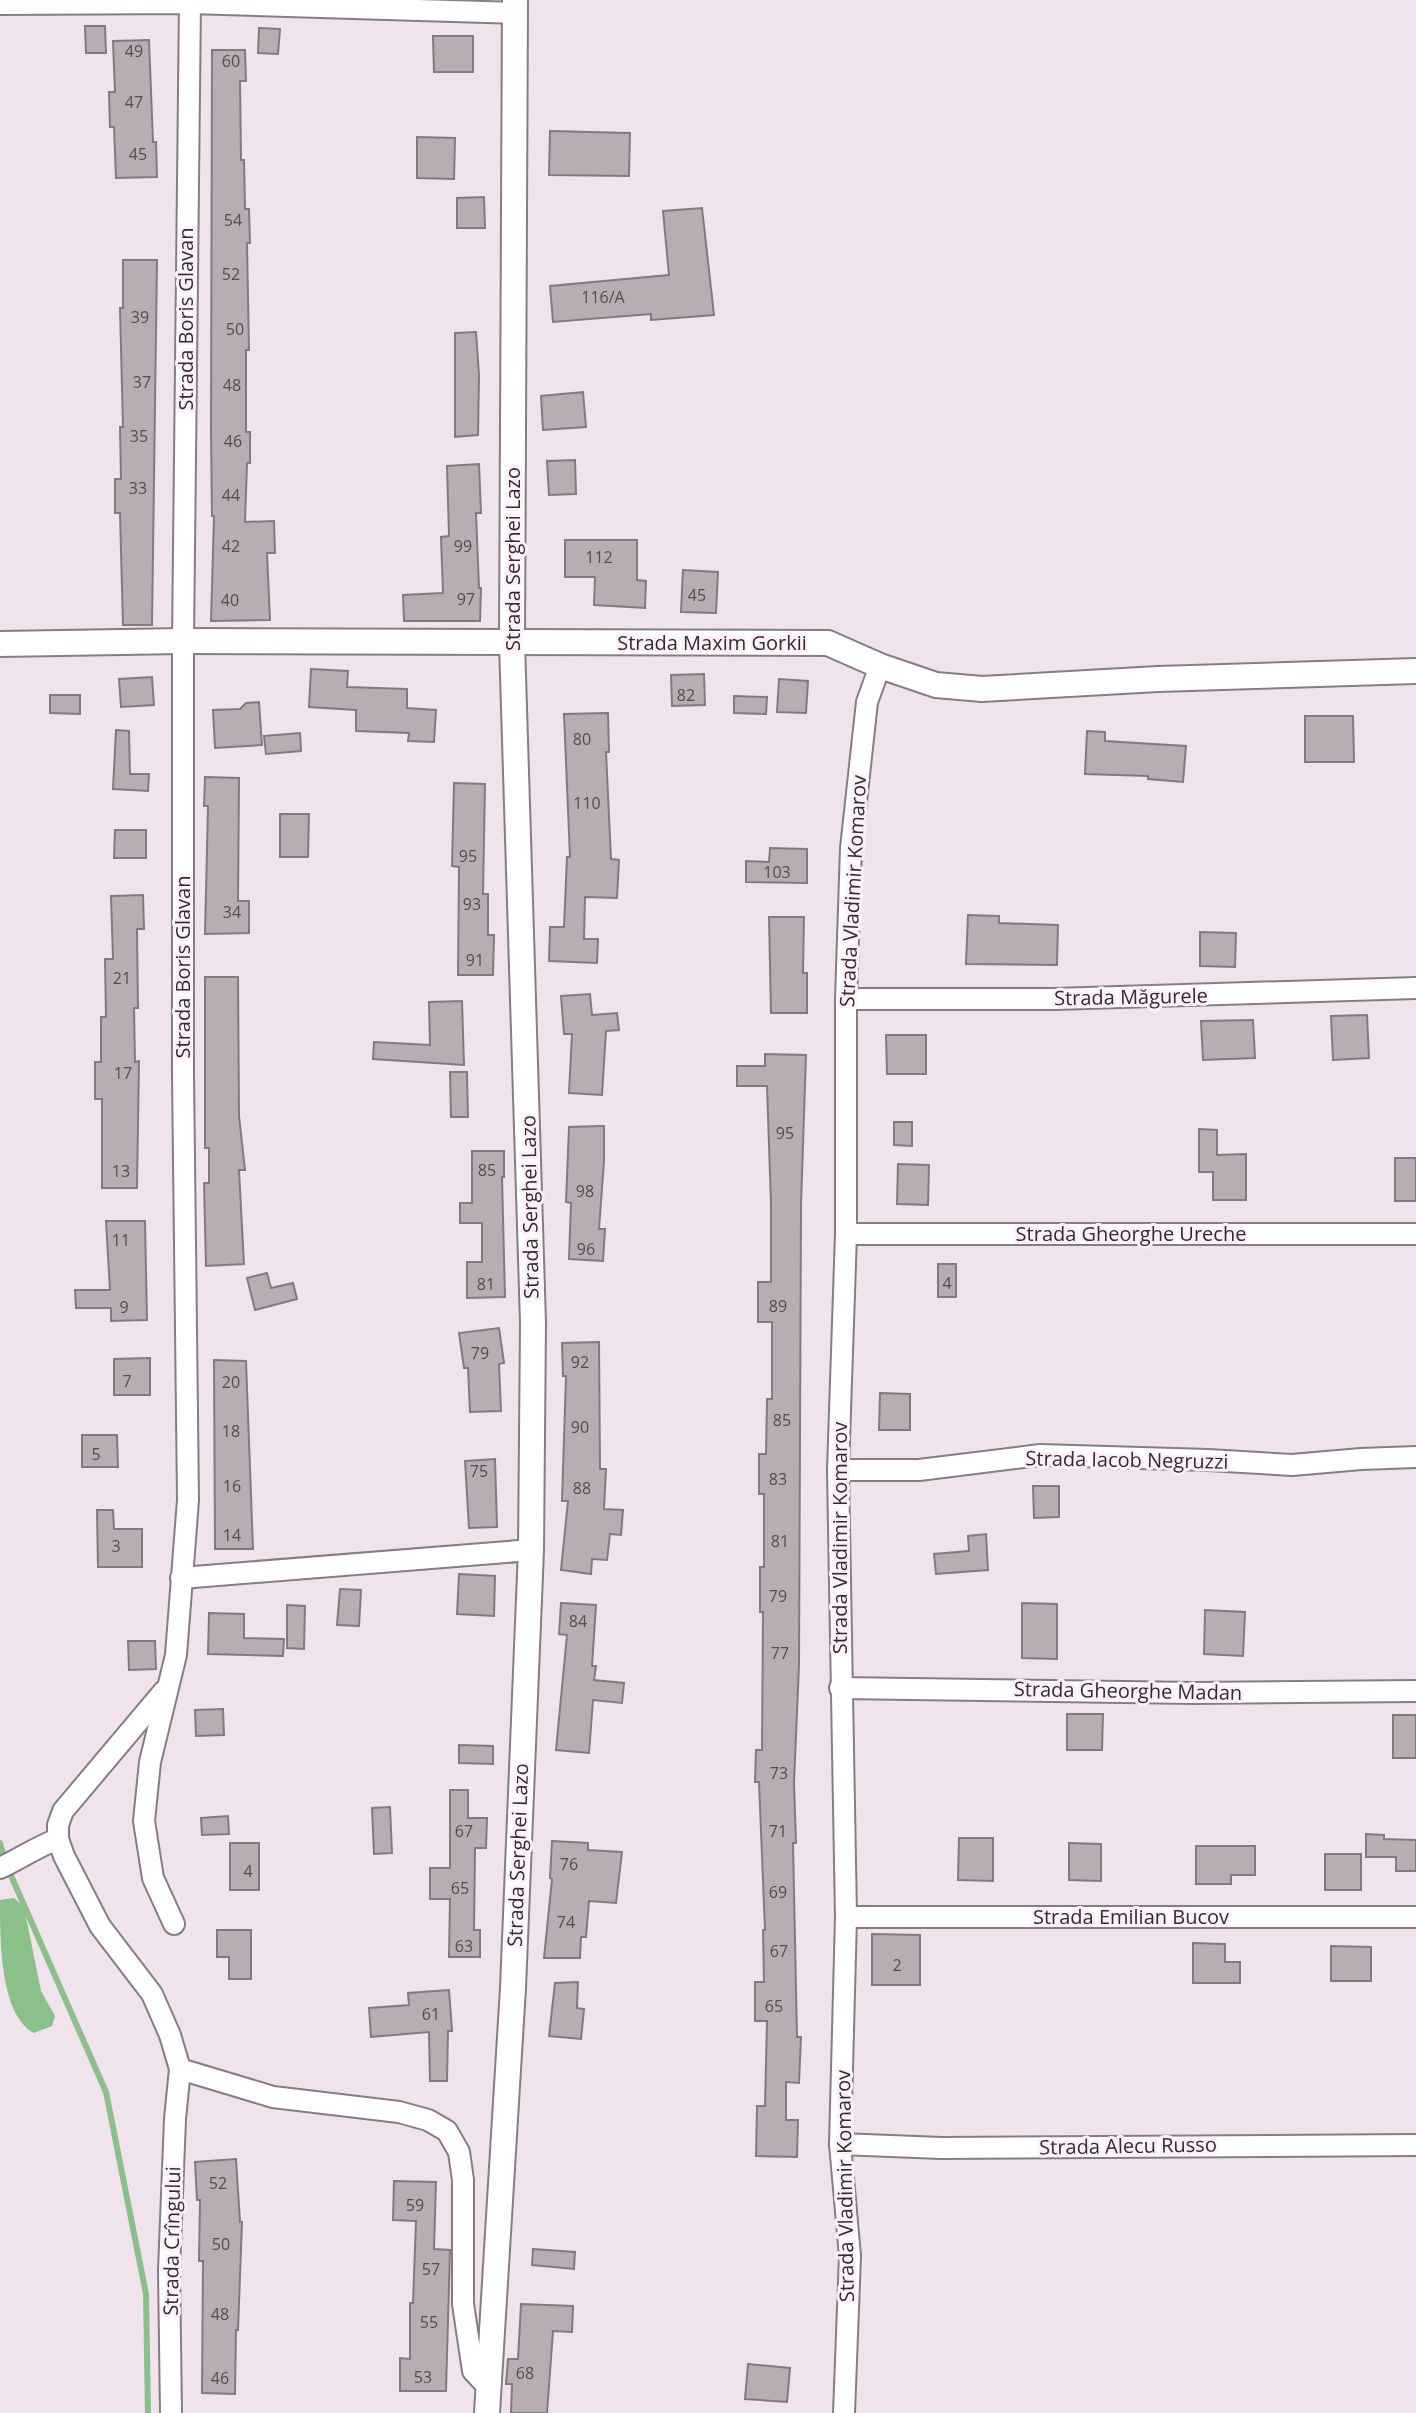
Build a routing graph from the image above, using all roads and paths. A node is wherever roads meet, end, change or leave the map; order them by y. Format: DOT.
graph roads {
  1 [pos="190,1"];
  2 [pos="0,4"];
  3 [pos="515,6"];
  4 [pos="183,641"];
  5 [pos="512,643"];
  6 [pos="0,644"];
  7 [pos="880,666"];
  8 [pos="1416,671"];
  9 [pos="1416,988"];
  10 [pos="846,999"];
  11 [pos="846,1234"];
  12 [pos="1416,1234"];
  13 [pos="1416,1457"];
  14 [pos="838,1470"];
  15 [pos="531,1550"];
  16 [pos="181,1578"];
  17 [pos="168,1687"];
  18 [pos="840,1688"];
  19 [pos="1416,1691"];
  20 [pos="58,1839"];
  21 [pos="0,1868"];
  22 [pos="846,1917"];
  23 [pos="1416,1917"];
  24 [pos="174,1924"];
  25 [pos="180,2069"];
  26 [pos="840,2144"];
  27 [pos="1416,2145"];
  28 [pos="488,2387"];
  29 [pos="171,2413"];
  30 [pos="487,2413"];
  31 [pos="844,2413"];
  1 -- 2 [label="street"];
  1 -- 3 [label="street"];
  1 -- 4 [label="street, Strada Boris Glavan"];
  3 -- 5 [label="street, Strada Serghei Lazo"];
  4 -- 5 [label="street, Strada Maxim Gorkii"];
  4 -- 6 [label="street, Strada Maxim Gorkii"];
  4 -- 16 [label="street, Strada Boris Glavan"];
  5 -- 7 [label="street, Strada Maxim Gorkii"];
  5 -- 15 [label="street, Strada Serghei Lazo"];
  7 -- 8 [label="street, Strada Maxim Gorkii"];
  7 -- 10 [label="street, Strada Vladimir Komarov"];
  9 -- 10 [label="street, Strada Măgurele"];
  10 -- 11 [label="street, Strada Vladimir Komarov"];
  11 -- 12 [label="street, Strada Gheorghe Ureche"];
  11 -- 14 [label="street, Strada Vladimir Komarov"];
  13 -- 14 [label="street, Strada Iacob Negruzzi"];
  14 -- 18 [label="street, Strada Vladimir Komarov"];
  15 -- 16 [label="street"];
  15 -- 28 [label="street, Strada Serghei Lazo"];
  16 -- 17 [label="street, Strada Boris Glavan"];
  17 -- 20 [label="street"];
  17 -- 24 [label="street, Strada Boris Glavan"];
  18 -- 19 [label="street, Strada Gheorghe Madan"];
  18 -- 22 [label="street, Strada Vladimir Komarov"];
  20 -- 21 [label="street"];
  20 -- 25 [label="street"];
  22 -- 23 [label="street, Strada Emilian Bucov"];
  22 -- 26 [label="street, Strada Vladimir Komarov"];
  25 -- 28 [label="street"];
  25 -- 29 [label="street, Strada Crîngului"];
  26 -- 27 [label="street, Strada Alecu Russo"];
  26 -- 31 [label="street, Strada Vladimir Komarov"];
  28 -- 30 [label="street, Strada Serghei Lazo"];
}
